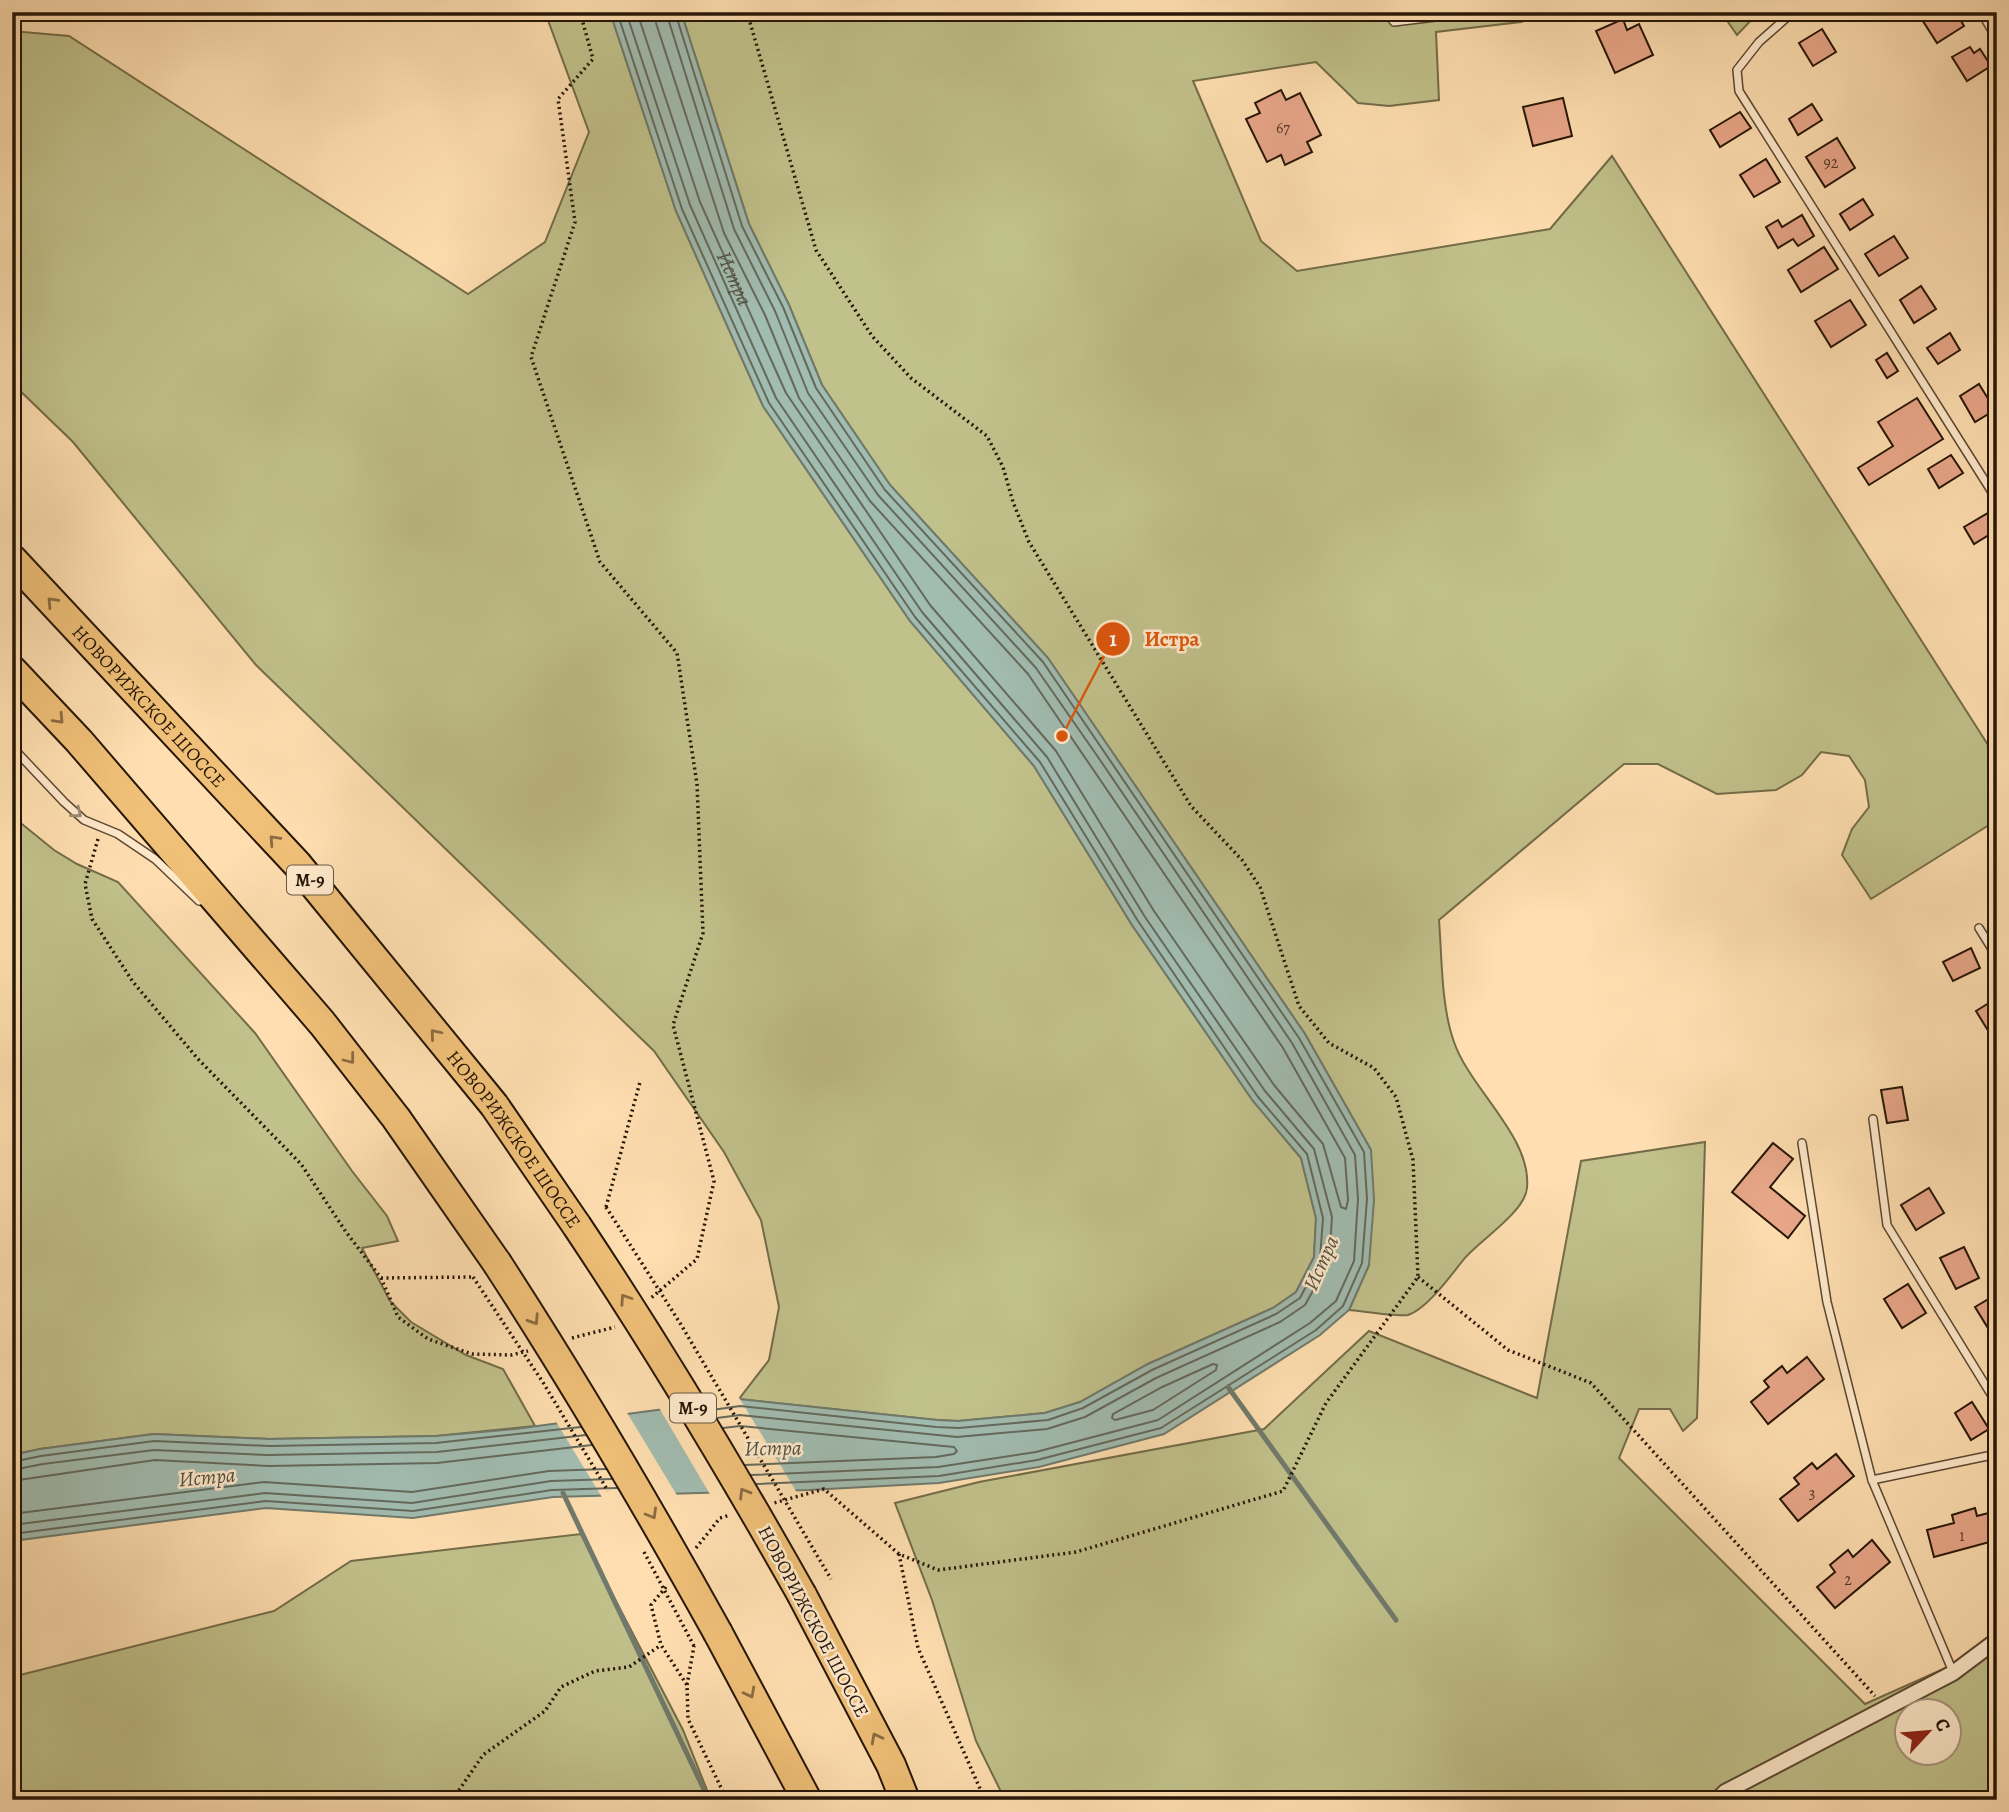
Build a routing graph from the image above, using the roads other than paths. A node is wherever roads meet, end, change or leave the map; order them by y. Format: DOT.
graph roads {
  1 [pos="1386,12"];
  2 [pos="1476,12"];
  3 [pos="1793,12"];
  4 [pos="1981,12"];
  5 [pos="1997,38"];
  6 [pos="1997,500"];
  7 [pos="12,559"];
  8 [pos="12,670"];
  9 [pos="12,747"];
  10 [pos="205,906"];
  11 [pos="1979,928"];
  12 [pos="234,936"];
  13 [pos="1997,957"];
  14 [pos="322,1023"];
  15 [pos="1873,1119"];
  16 [pos="1802,1143"];
  17 [pos="1997,1404"];
  18 [pos="1997,1454"];
  19 [pos="1872,1480"];
  20 [pos="1997,1640"];
  21 [pos="1953,1673"];
  22 [pos="807,1800"];
  23 [pos="905,1800"];
  24 [pos="1717,1800"];
  1 -- 2 [label="lane"];
  3 -- 6 [label="lane"];
  4 -- 5 [label="lane"];
  23 -- 7 [label="highway, НОВОРИЖСКОЕ ШОССЕ / М-9, one-way, bridge"];
  8 -- 14 [label="highway, one-way"];
  9 -- 10 [label="lane, one-way"];
  11 -- 13 [label="lane"];
  12 -- 14 [label="lane"];
  14 -- 22 [label="highway, one-way, bridge"];
  15 -- 17 [label="lane"];
  16 -- 19 [label="lane"];
  18 -- 19 [label="lane"];
  19 -- 21 [label="lane"];
  20 -- 21 [label="street"];
  21 -- 24 [label="street"];
}
